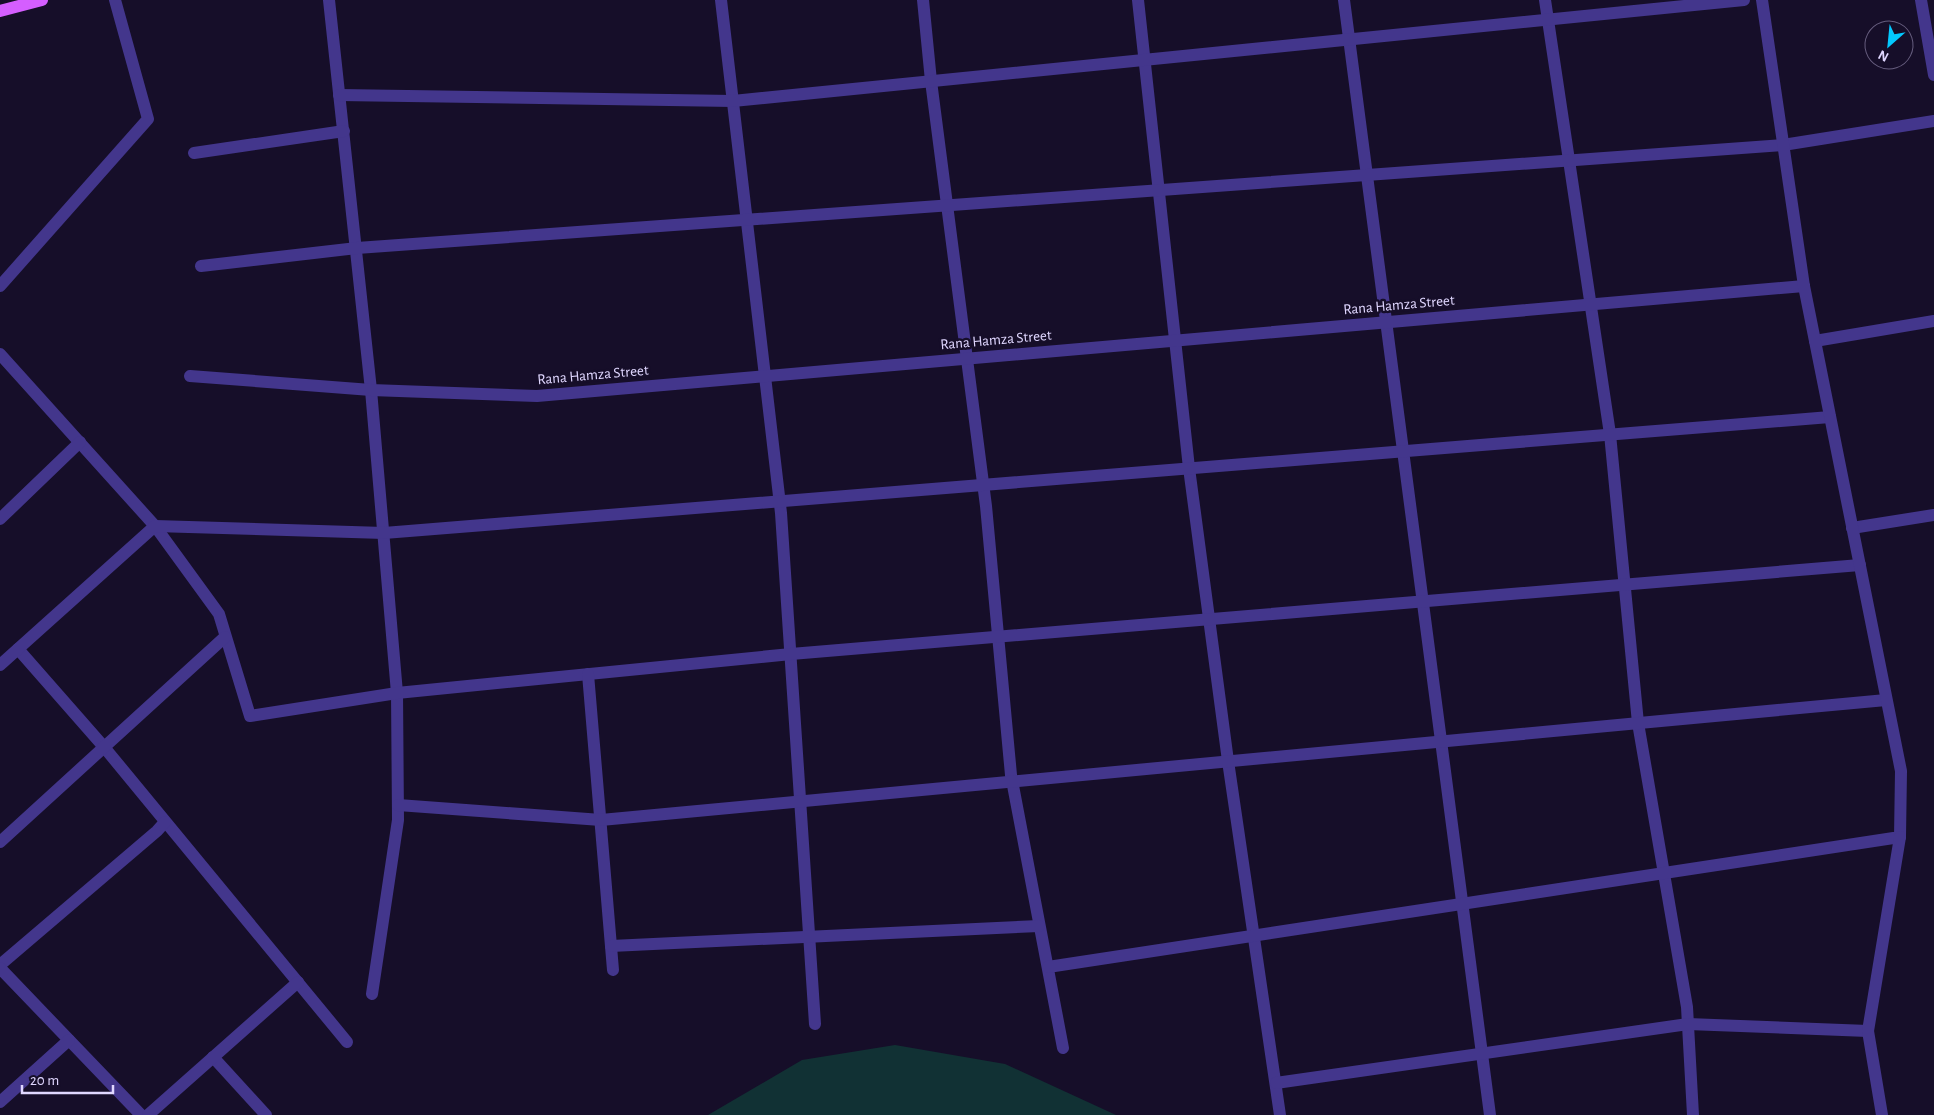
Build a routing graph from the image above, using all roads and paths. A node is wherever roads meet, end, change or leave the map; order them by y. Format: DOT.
graph roads {
  1 [pos="42,0"];
  2 [pos="116,0"];
  3 [pos="329,0"];
  4 [pos="721,0"];
  5 [pos="924,0"];
  6 [pos="1138,0"];
  7 [pos="1344,0"];
  8 [pos="1545,0"];
  9 [pos="1744,0"];
  10 [pos="1762,0"];
  11 [pos="1921,0"];
  12 [pos="0,11"];
  13 [pos="1548,20"];
  14 [pos="1349,40"];
  15 [pos="1145,60"];
  16 [pos="1934,75"];
  17 [pos="931,82"];
  18 [pos="339,95"];
  19 [pos="733,101"];
  20 [pos="1934,121"];
  21 [pos="344,131"];
  22 [pos="1783,145"];
  23 [pos="194,153"];
  24 [pos="1568,160"];
  25 [pos="1367,174"];
  26 [pos="1159,190"];
  27 [pos="947,205"];
  28 [pos="747,219"];
  29 [pos="357,248"];
  30 [pos="201,266"];
  31 [pos="0,286"];
  32 [pos="1804,286"];
  33 [pos="1590,305"];
  34 [pos="1934,320"];
  35 [pos="1386,323"];
  36 [pos="1175,341"];
  37 [pos="1815,341"];
  38 [pos="0,354"];
  39 [pos="967,359"];
  40 [pos="190,376"];
  41 [pos="765,376"];
  42 [pos="371,390"];
  43 [pos="1830,417"];
  44 [pos="1610,434"];
  45 [pos="80,442"];
  46 [pos="1403,451"];
  47 [pos="1189,468"];
  48 [pos="983,485"];
  49 [pos="780,501"];
  50 [pos="1934,515"];
  51 [pos="0,519"];
  52 [pos="155,526"];
  53 [pos="1852,528"];
  54 [pos="384,533"];
  55 [pos="1860,565"];
  56 [pos="1625,584"];
  57 [pos="1422,602"];
  58 [pos="1209,619"];
  59 [pos="225,637"];
  60 [pos="998,637"];
  61 [pos="18,649"];
  62 [pos="790,654"];
  63 [pos="0,665"];
  64 [pos="588,674"];
  65 [pos="397,693"];
  66 [pos="1886,700"];
  67 [pos="1638,723"];
  68 [pos="1441,741"];
  69 [pos="104,747"];
  70 [pos="1228,761"];
  71 [pos="1012,782"];
  72 [pos="800,802"];
  73 [pos="398,805"];
  74 [pos="601,820"];
  75 [pos="165,822"];
  76 [pos="1900,837"];
  77 [pos="0,842"];
  78 [pos="1664,873"];
  79 [pos="1462,904"];
  80 [pos="1039,926"];
  81 [pos="1254,936"];
  82 [pos="809,937"];
  83 [pos="611,946"];
  84 [pos="0,966"];
  85 [pos="1048,967"];
  86 [pos="613,970"];
  87 [pos="298,982"];
  88 [pos="372,994"];
  89 [pos="815,1024"];
  90 [pos="1688,1024"];
  91 [pos="1868,1031"];
  92 [pos="69,1040"];
  93 [pos="348,1042"];
  94 [pos="1063,1048"];
  95 [pos="1482,1054"];
  96 [pos="213,1057"];
  97 [pos="1276,1084"];
  98 [pos="0,1102"];
  99 [pos="141,1115"];
  100 [pos="148,1115"];
  101 [pos="266,1115"];
  102 [pos="1280,1115"];
  103 [pos="1490,1115"];
  104 [pos="1693,1115"];
  105 [pos="1882,1115"];
  1 -- 12 [label="main road"];
  2 -- 31 [label="street"];
  3 -- 18 [label="street"];
  4 -- 19 [label="street"];
  5 -- 17 [label="street"];
  6 -- 15 [label="street"];
  7 -- 14 [label="street"];
  8 -- 13 [label="street"];
  9 -- 13 [label="street"];
  10 -- 22 [label="street"];
  11 -- 16 [label="street"];
  13 -- 14 [label="street"];
  13 -- 24 [label="street"];
  14 -- 15 [label="street"];
  14 -- 25 [label="street"];
  15 -- 17 [label="street"];
  15 -- 26 [label="street"];
  17 -- 19 [label="street"];
  17 -- 27 [label="street"];
  18 -- 19 [label="street"];
  18 -- 21 [label="street"];
  19 -- 28 [label="street"];
  20 -- 22 [label="street"];
  21 -- 23 [label="street"];
  21 -- 29 [label="street"];
  22 -- 24 [label="street"];
  22 -- 32 [label="street"];
  24 -- 25 [label="street"];
  24 -- 33 [label="street"];
  25 -- 26 [label="street"];
  25 -- 35 [label="street"];
  26 -- 27 [label="street"];
  26 -- 36 [label="street"];
  27 -- 28 [label="street"];
  27 -- 39 [label="street"];
  28 -- 29 [label="street"];
  28 -- 41 [label="street"];
  29 -- 30 [label="street"];
  29 -- 42 [label="street"];
  32 -- 33 [label="street, Rana Hamza Street"];
  32 -- 37 [label="street"];
  33 -- 35 [label="street, Rana Hamza Street"];
  33 -- 44 [label="street"];
  34 -- 37 [label="street"];
  35 -- 36 [label="street, Rana Hamza Street"];
  35 -- 46 [label="street"];
  36 -- 39 [label="street, Rana Hamza Street"];
  36 -- 47 [label="street"];
  37 -- 43 [label="street"];
  38 -- 45 [label="street"];
  39 -- 41 [label="street, Rana Hamza Street"];
  39 -- 48 [label="street"];
  40 -- 42 [label="street, Rana Hamza Street"];
  41 -- 42 [label="street, Rana Hamza Street"];
  41 -- 49 [label="street"];
  42 -- 54 [label="street"];
  43 -- 44 [label="street"];
  43 -- 53 [label="street"];
  44 -- 46 [label="street"];
  44 -- 56 [label="street"];
  45 -- 51 [label="street"];
  45 -- 52 [label="street"];
  46 -- 47 [label="street"];
  46 -- 57 [label="street"];
  47 -- 48 [label="street"];
  47 -- 58 [label="street"];
  48 -- 49 [label="street"];
  48 -- 60 [label="street"];
  49 -- 54 [label="street"];
  49 -- 62 [label="street"];
  50 -- 53 [label="street"];
  52 -- 54 [label="street"];
  52 -- 59 [label="street"];
  52 -- 61 [label="street"];
  53 -- 55 [label="street"];
  54 -- 65 [label="street"];
  55 -- 56 [label="street"];
  55 -- 66 [label="street"];
  56 -- 57 [label="street"];
  56 -- 67 [label="street"];
  57 -- 58 [label="street"];
  57 -- 68 [label="street"];
  58 -- 60 [label="street"];
  58 -- 70 [label="street"];
  59 -- 65 [label="street"];
  59 -- 69 [label="street"];
  60 -- 62 [label="street"];
  60 -- 71 [label="street"];
  61 -- 63 [label="street"];
  61 -- 69 [label="street"];
  62 -- 64 [label="street"];
  62 -- 72 [label="street"];
  64 -- 65 [label="street"];
  64 -- 74 [label="street"];
  65 -- 73 [label="street"];
  66 -- 67 [label="street"];
  66 -- 76 [label="street"];
  67 -- 68 [label="street"];
  67 -- 78 [label="street"];
  68 -- 70 [label="street"];
  68 -- 79 [label="street"];
  69 -- 75 [label="street"];
  69 -- 77 [label="street"];
  70 -- 71 [label="street"];
  70 -- 81 [label="street"];
  71 -- 72 [label="street"];
  71 -- 80 [label="street"];
  72 -- 74 [label="street"];
  72 -- 82 [label="street"];
  73 -- 74 [label="street"];
  73 -- 88 [label="street"];
  74 -- 83 [label="street"];
  75 -- 84 [label="street"];
  75 -- 87 [label="street"];
  76 -- 78 [label="street"];
  76 -- 91 [label="street"];
  78 -- 79 [label="street"];
  78 -- 90 [label="street"];
  79 -- 81 [label="street"];
  79 -- 95 [label="street"];
  80 -- 82 [label="street"];
  80 -- 85 [label="street"];
  81 -- 85 [label="street"];
  81 -- 97 [label="street"];
  82 -- 83 [label="street"];
  82 -- 89 [label="street"];
  83 -- 86 [label="street"];
  84 -- 92 [label="street"];
  85 -- 94 [label="street"];
  87 -- 93 [label="street"];
  87 -- 96 [label="street"];
  90 -- 91 [label="street"];
  90 -- 95 [label="street"];
  90 -- 104 [label="street"];
  91 -- 105 [label="street"];
  92 -- 98 [label="street"];
  92 -- 99 [label="street"];
  95 -- 97 [label="street"];
  95 -- 103 [label="street"];
  96 -- 100 [label="street"];
  96 -- 101 [label="street"];
  97 -- 102 [label="street"];
}
